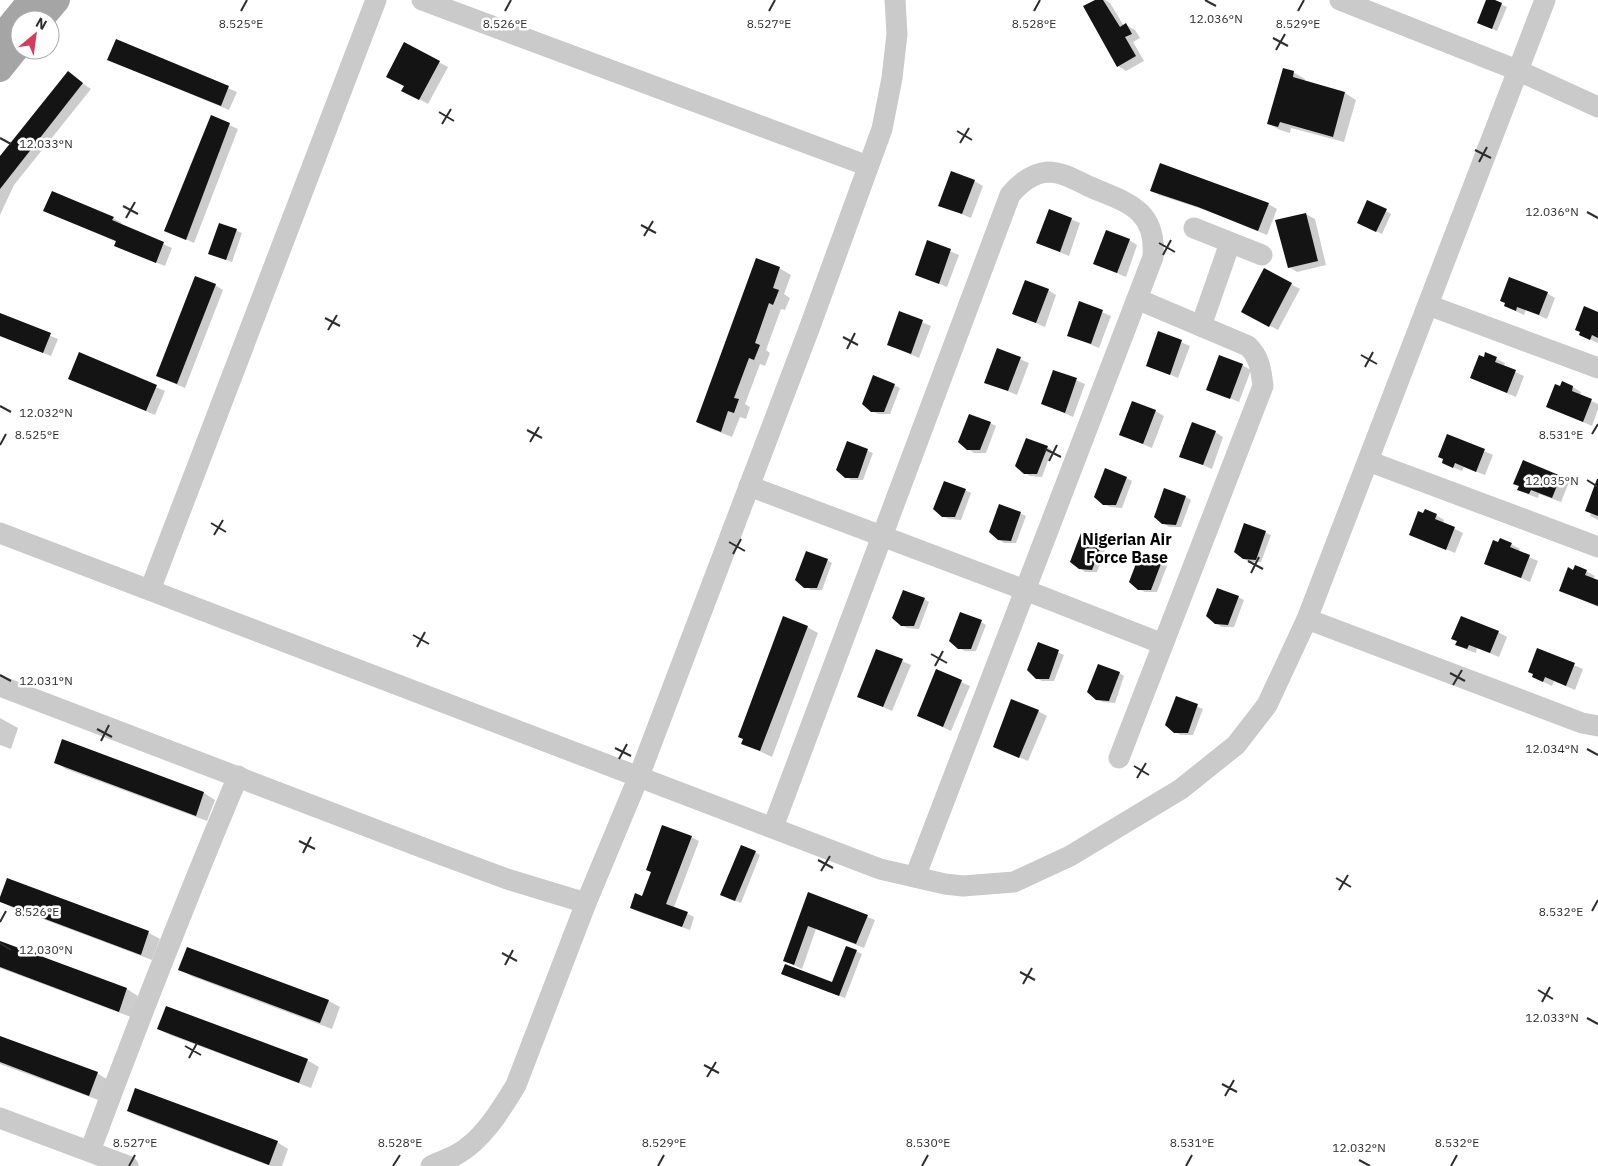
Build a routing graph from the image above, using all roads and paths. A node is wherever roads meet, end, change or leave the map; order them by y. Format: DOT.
graph roads {
  1 [pos="31,0"];
  2 [pos="57,0"];
  3 [pos="376,0"];
  4 [pos="422,0"];
  5 [pos="895,0"];
  6 [pos="1340,0"];
  7 [pos="1545,0"];
  8 [pos="48,10"];
  9 [pos="0,38"];
  10 [pos="10,56"];
  11 [pos="0,69"];
  12 [pos="1517,70"];
  13 [pos="1598,107"];
  14 [pos="868,166"];
  15 [pos="1194,228"];
  16 [pos="1230,243"];
  17 [pos="1262,255"];
  18 [pos="1136,300"];
  19 [pos="1428,304"];
  20 [pos="1201,326"];
  21 [pos="1598,368"];
  22 [pos="1368,461"];
  23 [pos="749,486"];
  24 [pos="0,533"];
  25 [pos="882,536"];
  26 [pos="1598,547"];
  27 [pos="150,590"];
  28 [pos="1025,590"];
  29 [pos="1307,619"];
  30 [pos="1163,644"];
  31 [pos="0,686"];
  32 [pos="1598,726"];
  33 [pos="1119,758"];
  34 [pos="238,776"];
  35 [pos="639,776"];
  36 [pos="773,826"];
  37 [pos="915,877"];
  38 [pos="586,903"];
  39 [pos="0,1118"];
  40 [pos="90,1152"];
  41 [pos="128,1166"];
  42 [pos="431,1166"];
  1 -- 9 [label="main road"];
  2 -- 8 [label="main road"];
  3 -- 27 [label="street"];
  4 -- 14 [label="street"];
  5 -- 14 [label="street"];
  6 -- 12 [label="street"];
  7 -- 12 [label="street"];
  10 -- 11 [label="main road"];
  12 -- 13 [label="street"];
  12 -- 19 [label="street"];
  14 -- 23 [label="street"];
  15 -- 16 [label="street"];
  16 -- 17 [label="street"];
  16 -- 20 [label="street"];
  18 -- 20 [label="street"];
  18 -- 25 [label="street"];
  18 -- 28 [label="street"];
  19 -- 21 [label="street"];
  19 -- 22 [label="street"];
  20 -- 30 [label="street"];
  22 -- 26 [label="street"];
  22 -- 29 [label="street"];
  23 -- 25 [label="street"];
  23 -- 35 [label="street"];
  24 -- 27 [label="street"];
  25 -- 28 [label="street"];
  25 -- 36 [label="street"];
  27 -- 35 [label="street"];
  28 -- 30 [label="street"];
  28 -- 37 [label="street"];
  29 -- 32 [label="street"];
  29 -- 37 [label="street"];
  30 -- 33 [label="street"];
  31 -- 34 [label="street"];
  34 -- 38 [label="street"];
  34 -- 40 [label="street"];
  35 -- 36 [label="street"];
  35 -- 38 [label="street"];
  36 -- 37 [label="street"];
  38 -- 42 [label="street"];
  39 -- 40 [label="street"];
  40 -- 41 [label="street"];
}
